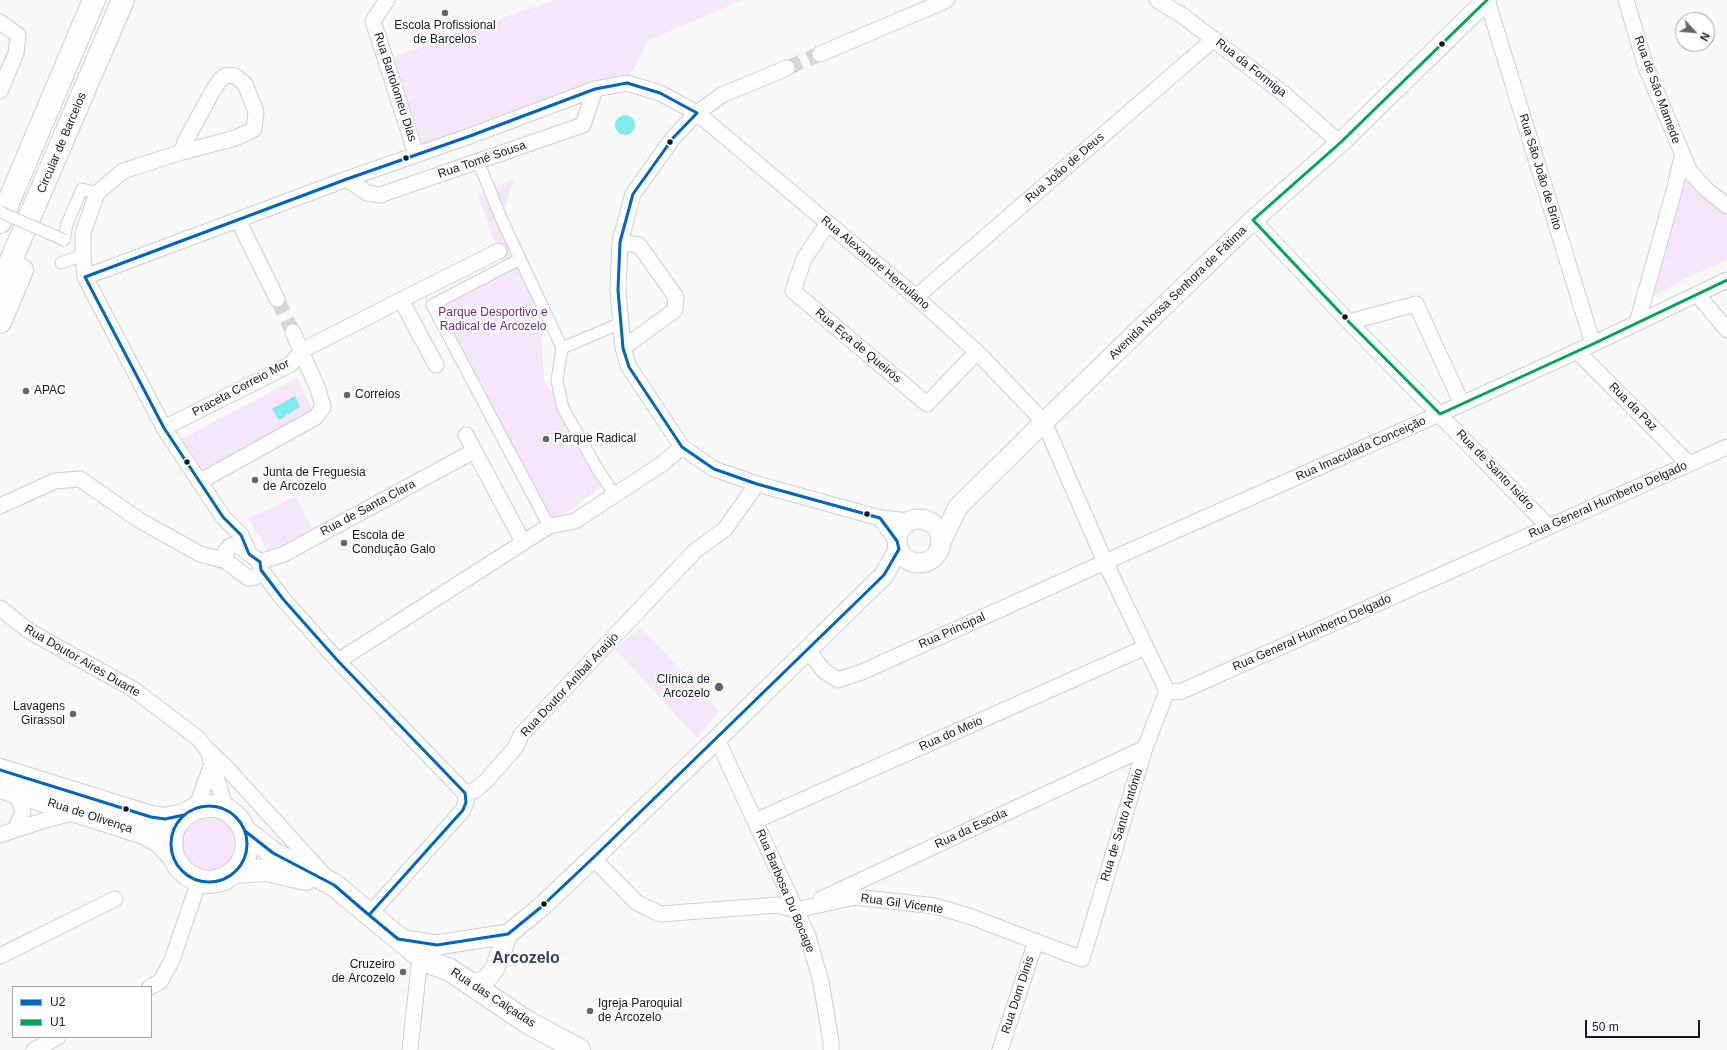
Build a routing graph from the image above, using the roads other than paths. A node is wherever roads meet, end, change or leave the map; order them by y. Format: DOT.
graph roads {
  1 [pos="94,0"];
  2 [pos="123,0"];
  3 [pos="387,0"];
  4 [pos="947,0"];
  5 [pos="1157,0"];
  6 [pos="1487,0"];
  7 [pos="1626,0"];
  8 [pos="0,22"];
  9 [pos="84,23"];
  10 [pos="1214,39"];
  11 [pos="104,45"];
  12 [pos="820,54"];
  13 [pos="787,68"];
  14 [pos="594,88"];
  15 [pos="0,91"];
  16 [pos="697,113"];
  17 [pos="1340,143"];
  18 [pos="182,152"];
  19 [pos="416,154"];
  20 [pos="1682,157"];
  21 [pos="478,161"];
  22 [pos="347,179"];
  23 [pos="0,189"];
  24 [pos="97,193"];
  25 [pos="1727,206"];
  26 [pos="0,212"];
  27 [pos="238,220"];
  28 [pos="1254,220"];
  29 [pos="0,222"];
  30 [pos="828,223"];
  31 [pos="620,242"];
  32 [pos="499,251"];
  33 [pos="83,255"];
  34 [pos="520,259"];
  35 [pos="61,263"];
  36 [pos="85,277"];
  37 [pos="1727,280"];
  38 [pos="0,286"];
  39 [pos="1696,294"];
  40 [pos="916,297"];
  41 [pos="277,299"];
  42 [pos="401,300"];
  43 [pos="0,322"];
  44 [pos="1349,322"];
  45 [pos="621,323"];
  46 [pos="1637,323"];
  47 [pos="1727,330"];
  48 [pos="293,332"];
  49 [pos="1593,344"];
  50 [pos="562,348"];
  51 [pos="623,348"];
  52 [pos="301,351"];
  53 [pos="1577,351"];
  54 [pos="977,352"];
  55 [pos="436,365"];
  56 [pos="1462,404"];
  57 [pos="1440,414"];
  58 [pos="1044,422"];
  59 [pos="164,428"];
  60 [pos="466,435"];
  61 [pos="682,447"];
  62 [pos="1727,447"];
  63 [pos="474,451"];
  64 [pos="1689,464"];
  65 [pos="199,482"];
  66 [pos="757,484"];
  67 [pos="614,494"];
  68 [pos="0,506"];
  69 [pos="958,507"];
  70 [pos="223,517"];
  71 [pos="880,518"];
  72 [pos="915,520"];
  73 [pos="549,526"];
  74 [pos="1549,527"];
  75 [pos="524,542"];
  76 [pos="941,542"];
  77 [pos="898,545"];
  78 [pos="230,546"];
  79 [pos="226,561"];
  80 [pos="1105,562"];
  81 [pos="918,563"];
  82 [pos="257,566"];
  83 [pos="884,575"];
  84 [pos="0,608"];
  85 [pos="1146,647"];
  86 [pos="807,649"];
  87 [pos="338,661"];
  88 [pos="1167,692"];
  89 [pos="718,739"];
  90 [pos="1145,748"];
  91 [pos="210,757"];
  92 [pos="0,770"];
  93 [pos="5,789"];
  94 [pos="465,794"];
  95 [pos="226,809"];
  96 [pos="190,811"];
  97 [pos="78,812"];
  98 [pos="755,820"];
  99 [pos="16,828"];
  100 [pos="245,831"];
  101 [pos="0,835"];
  102 [pos="173,856"];
  103 [pos="593,858"];
  104 [pos="234,872"];
  105 [pos="199,881"];
  106 [pos="334,885"];
  107 [pos="115,899"];
  108 [pos="796,910"];
  109 [pos="369,915"];
  110 [pos="508,934"];
  111 [pos="398,939"];
  112 [pos="463,941"];
  113 [pos="1036,941"];
  114 [pos="0,956"];
  115 [pos="420,956"];
  116 [pos="1082,959"];
  117 [pos="495,968"];
  118 [pos="450,970"];
  119 [pos="472,984"];
  120 [pos="152,986"];
  121 [pos="498,1003"];
  122 [pos="56,1038"];
  123 [pos="34,1050"];
  124 [pos="410,1050"];
  125 [pos="579,1050"];
  126 [pos="831,1050"];
  127 [pos="1000,1050"];
  1 -- 9 [label="main road"];
  2 -- 11 [label="main road, Circular de Barcelos"];
  3 -- 19 [label="street, Rua Bartolomeu Dias"];
  4 -- 12 [label="street"];
  5 -- 10 [label="street, Rua da Formiga"];
  6 -- 17 [label="street, Avenida Nossa Senhora de Fátima"];
  6 -- 49 [label="street, Rua São João de Brito"];
  7 -- 20 [label="street, Rua de São Mamede"];
  8 -- 15 [label="street"];
  9 -- 23 [label="main road"];
  9 -- 29 [label="main road"];
  10 -- 17 [label="street, Rua da Formiga"];
  10 -- 40 [label="street, Rua João de Deus"];
  11 -- 38 [label="main road, Circular de Barcelos"];
  11 -- 43 [label="main road"];
  13 -- 16 [label="street"];
  14 -- 16 [label="street"];
  14 -- 19 [label="street"];
  14 -- 21 [label="street, Rua Tomé Sousa"];
  16 -- 30 [label="street, Rua Alexandre Herculano"];
  16 -- 31 [label="street"];
  17 -- 28 [label="street, Avenida Nossa Senhora de Fátima"];
  18 -- 18 [label="street"];
  18 -- 24 [label="street"];
  19 -- 22 [label="street"];
  20 -- 25 [label="street, Rua de São Mamede"];
  20 -- 46 [label="street"];
  21 -- 22 [label="street, Rua Tomé Sousa"];
  21 -- 34 [label="street"];
  22 -- 27 [label="street"];
  24 -- 26 [label="street, bridge"];
  24 -- 33 [label="street"];
  27 -- 36 [label="street"];
  27 -- 41 [label="street"];
  28 -- 44 [label="street, Rua de Santo Isidro"];
  28 -- 58 [label="street, Avenida Nossa Senhora de Fátima"];
  30 -- 40 [label="street, Rua Alexandre Herculano"];
  30 -- 54 [label="street, Rua Eça de Queirós"];
  31 -- 45 [label="street"];
  31 -- 51 [label="street"];
  32 -- 42 [label="street"];
  33 -- 35 [label="street"];
  33 -- 36 [label="street"];
  34 -- 50 [label="street"];
  34 -- 73 [label="street"];
  36 -- 59 [label="street"];
  37 -- 39 [label="street, Rua Imaculada Conceição"];
  39 -- 46 [label="street, Rua Imaculada Conceição"];
  39 -- 47 [label="street"];
  40 -- 54 [label="street, Rua Alexandre Herculano"];
  42 -- 52 [label="street"];
  42 -- 55 [label="street"];
  44 -- 56 [label="street"];
  44 -- 57 [label="street, Rua de Santo Isidro"];
  45 -- 50 [label="street"];
  45 -- 51 [label="street"];
  46 -- 49 [label="street, Rua Imaculada Conceição"];
  48 -- 52 [label="street"];
  49 -- 53 [label="street, Rua Imaculada Conceição"];
  50 -- 67 [label="street"];
  51 -- 61 [label="street"];
  52 -- 59 [label="street, Praceta Correio Mor"];
  52 -- 65 [label="street, Praceta Correio Mor"];
  53 -- 56 [label="street, Rua Imaculada Conceição"];
  53 -- 64 [label="street, Rua da Paz"];
  54 -- 58 [label="street, Rua Alexandre Herculano"];
  56 -- 57 [label="street, Rua Imaculada Conceição"];
  57 -- 74 [label="street, Rua de Santo Isidro"];
  57 -- 80 [label="street, Rua Imaculada Conceição"];
  58 -- 69 [label="street, Avenida Nossa Senhora de Fátima"];
  58 -- 80 [label="street"];
  59 -- 65 [label="street"];
  60 -- 63 [label="street"];
  61 -- 66 [label="street"];
  61 -- 67 [label="street"];
  62 -- 64 [label="street, Rua General Humberto Delgado"];
  63 -- 75 [label="street"];
  63 -- 82 [label="street, Rua de Santa Clara"];
  64 -- 74 [label="street, Rua General Humberto Delgado"];
  65 -- 70 [label="street"];
  66 -- 71 [label="street"];
  66 -- 94 [label="street, Rua Doutor Aníbal Araújo"];
  67 -- 73 [label="street"];
  68 -- 79 [label="street"];
  69 -- 72 [label="street, Avenida Nossa Senhora de Fátima"];
  69 -- 76 [label="street, Avenida Nossa Senhora de Fátima"];
  70 -- 78 [label="street"];
  70 -- 82 [label="street"];
  71 -- 72 [label="street"];
  71 -- 77 [label="street"];
  72 -- 76 [label="street"];
  72 -- 77 [label="street"];
  73 -- 75 [label="street"];
  74 -- 88 [label="street, Rua General Humberto Delgado"];
  75 -- 87 [label="street"];
  76 -- 81 [label="street"];
  77 -- 81 [label="street"];
  77 -- 83 [label="street"];
  78 -- 79 [label="street"];
  78 -- 82 [label="street"];
  79 -- 82 [label="street"];
  80 -- 85 [label="street"];
  80 -- 86 [label="street, Rua Principal"];
  81 -- 83 [label="street"];
  82 -- 87 [label="street"];
  83 -- 86 [label="street"];
  84 -- 91 [label="street, Rua Doutor Aires Duarte"];
  85 -- 88 [label="street"];
  85 -- 98 [label="street, Rua do Meio"];
  86 -- 89 [label="street"];
  87 -- 94 [label="street"];
  88 -- 90 [label="street, Rua de Santo António"];
  89 -- 98 [label="street, Rua Barbosa Du Bocage"];
  89 -- 103 [label="street"];
  90 -- 108 [label="street, Rua da Escola"];
  90 -- 116 [label="street, Rua de Santo António"];
  91 -- 95 [label="street, Rua Doutor Aires Duarte"];
  91 -- 96 [label="street"];
  91 -- 106 [label="street"];
  92 -- 96 [label="main road, Rua de Olivença"];
  93 -- 97 [label="main road, Rua de Olivença"];
  93 -- 99 [label="street"];
  94 -- 109 [label="street"];
  95 -- 96 [label="main road"];
  95 -- 100 [label="main road"];
  96 -- 102 [label="main road"];
  97 -- 99 [label="street"];
  97 -- 102 [label="main road, Rua de Olivença"];
  98 -- 108 [label="street, Rua Barbosa Du Bocage"];
  99 -- 101 [label="street"];
  100 -- 104 [label="main road"];
  100 -- 106 [label="main road, Rua das Calçadas"];
  102 -- 105 [label="main road"];
  103 -- 108 [label="street, Rua Gil Vicente"];
  103 -- 110 [label="street"];
  104 -- 105 [label="main road"];
  104 -- 106 [label="main road, Rua das Calçadas"];
  105 -- 120 [label="street"];
  106 -- 109 [label="main road, Rua das Calçadas"];
  107 -- 114 [label="street"];
  108 -- 113 [label="street, Rua Gil Vicente"];
  108 -- 126 [label="street, Rua Barbosa Du Bocage"];
  109 -- 111 [label="main road, Rua das Calçadas"];
  110 -- 112 [label="street"];
  110 -- 117 [label="street"];
  111 -- 112 [label="street"];
  111 -- 115 [label="main road, Rua das Calçadas"];
  112 -- 117 [label="street"];
  112 -- 118 [label="street"];
  113 -- 116 [label="street, Rua Gil Vicente"];
  113 -- 127 [label="street, Rua Dom Dinis"];
  115 -- 118 [label="main road, Rua das Calçadas"];
  115 -- 124 [label="street"];
  117 -- 119 [label="street"];
  117 -- 121 [label="street"];
  118 -- 119 [label="main road, Rua das Calçadas"];
  119 -- 121 [label="main road, Rua das Calçadas"];
  121 -- 125 [label="main road, Rua das Calçadas"];
  122 -- 123 [label="street"];
}
